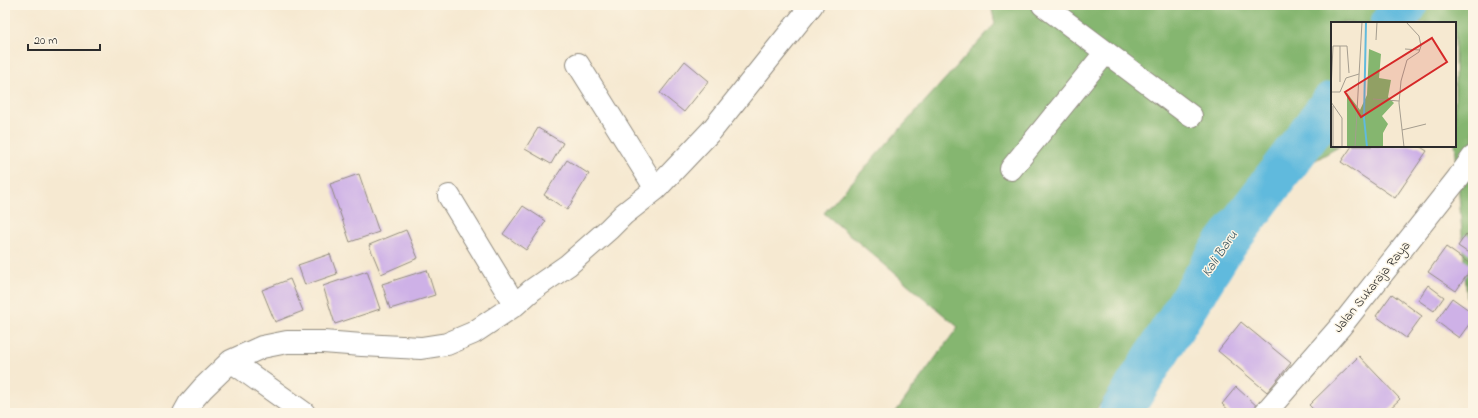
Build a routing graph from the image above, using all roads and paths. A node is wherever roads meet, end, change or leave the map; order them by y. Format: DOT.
graph roads {
  1 [pos="812,5"];
  2 [pos="1043,5"];
  3 [pos="1106,52"];
  4 [pos="578,64"];
  5 [pos="1191,116"];
  6 [pos="1473,156"];
  7 [pos="1011,169"];
  8 [pos="656,188"];
  9 [pos="449,196"];
  10 [pos="515,305"];
  11 [pos="231,361"];
  12 [pos="184,413"];
  13 [pos="304,413"];
  14 [pos="1265,413"];
  1 -- 8 [label="street"];
  2 -- 3 [label="street"];
  3 -- 5 [label="street"];
  3 -- 7 [label="street"];
  4 -- 8 [label="street"];
  6 -- 14 [label="street, Jalan Sukaraja Raya"];
  8 -- 10 [label="street"];
  9 -- 10 [label="street"];
  10 -- 11 [label="street"];
  11 -- 12 [label="street"];
  11 -- 13 [label="street"];
}
